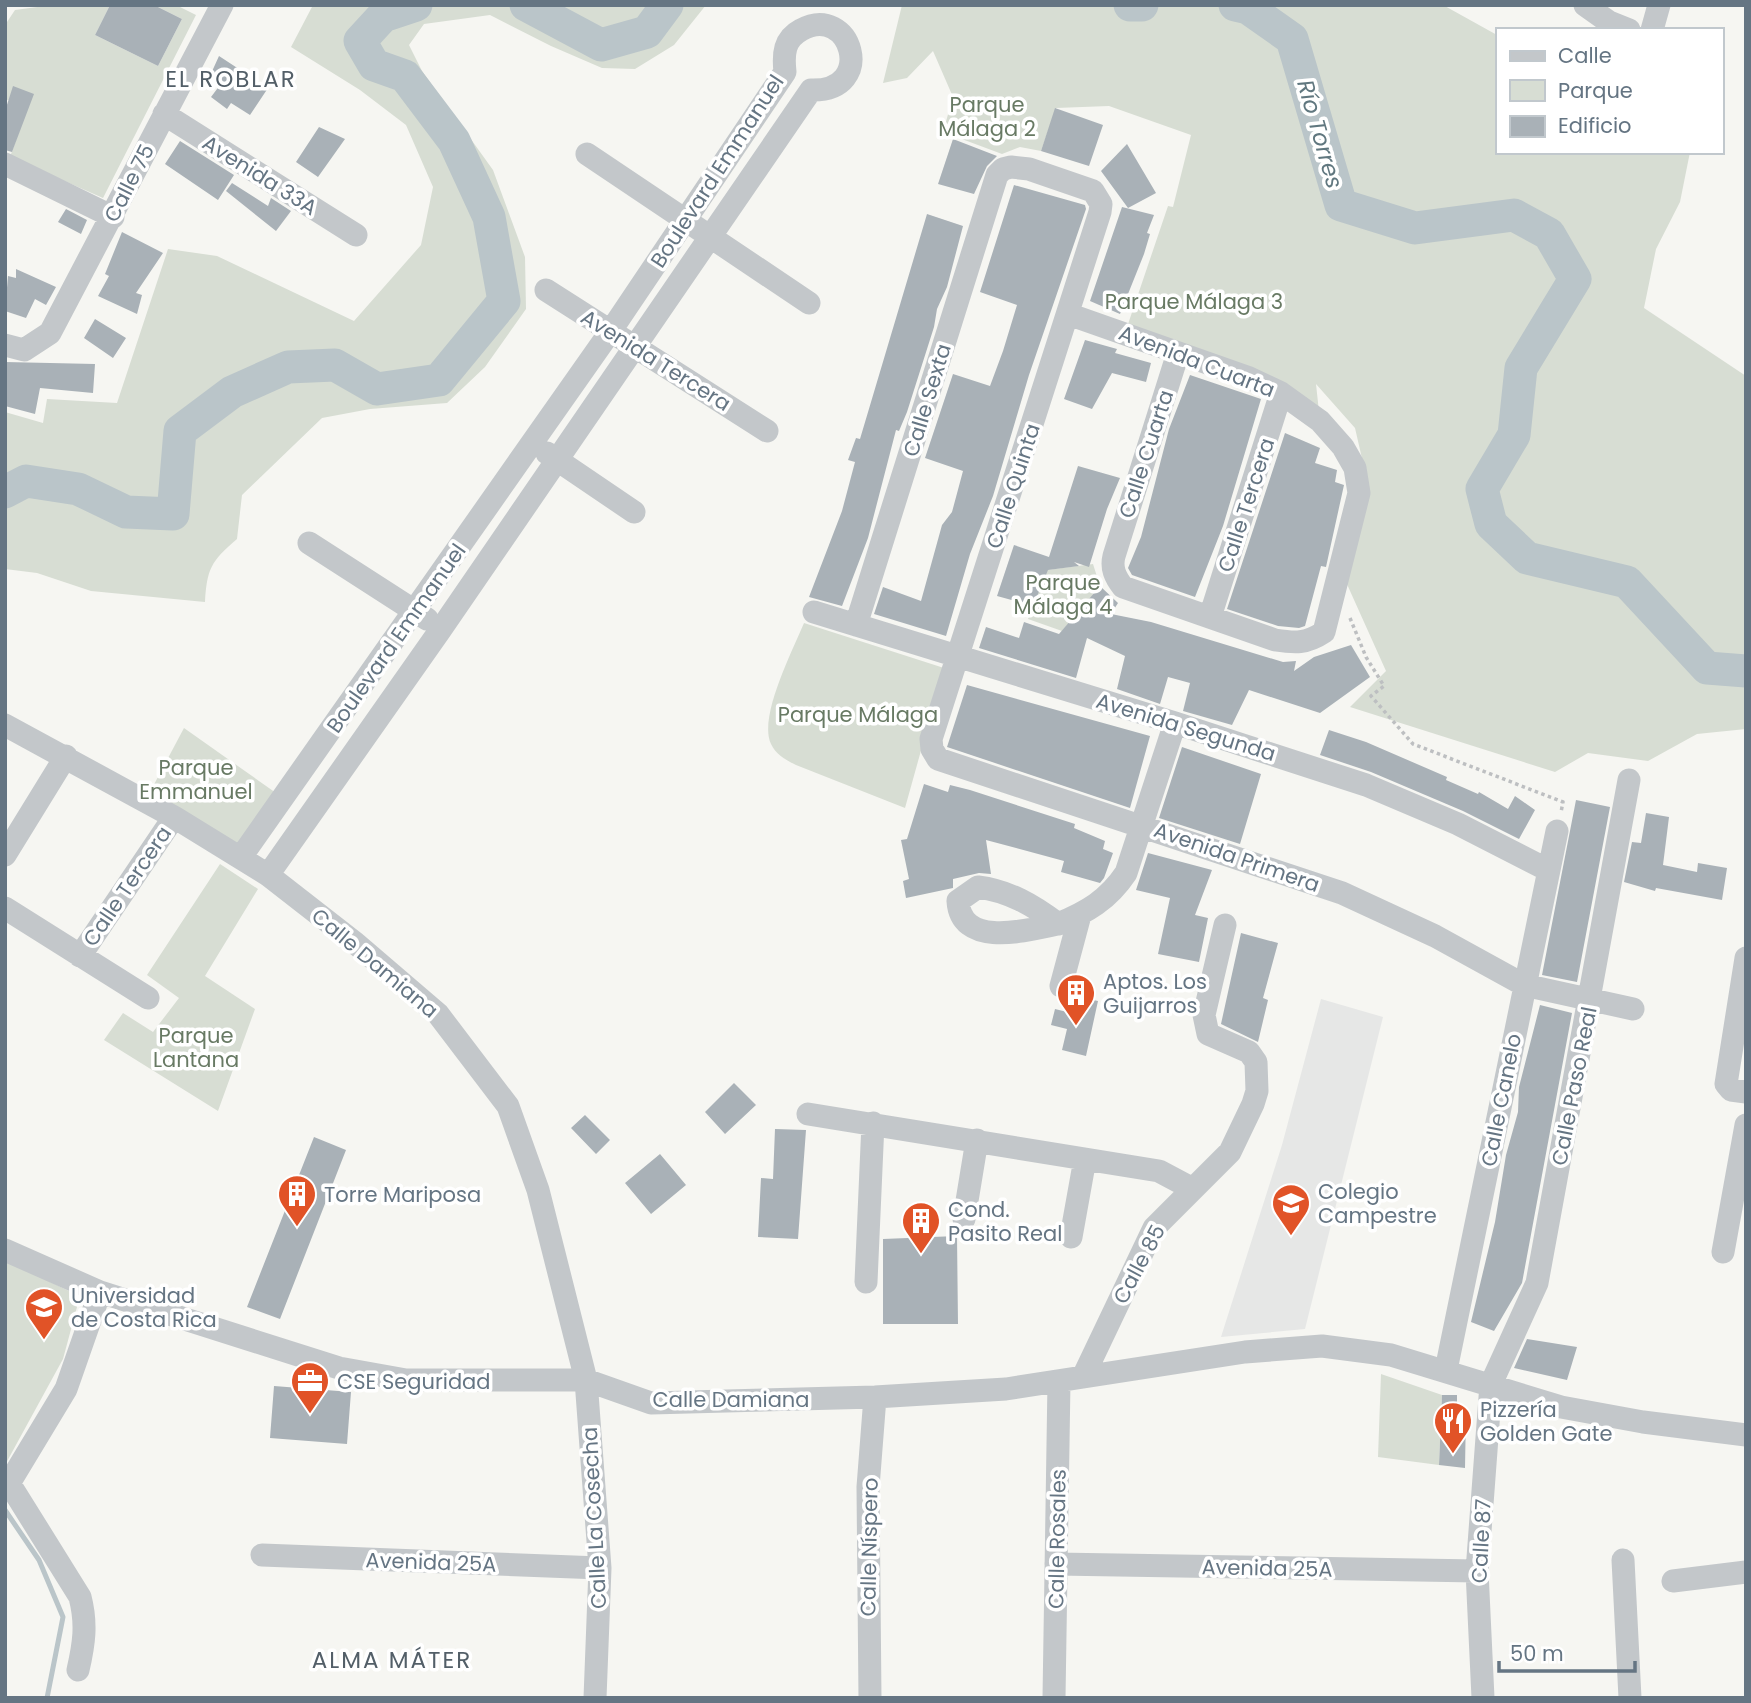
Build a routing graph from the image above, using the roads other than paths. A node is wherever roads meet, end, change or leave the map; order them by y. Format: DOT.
graph roads {
  1 [pos="222,5"];
  2 [pos="1585,5"];
  3 [pos="1659,5"];
  4 [pos="1624,28"];
  5 [pos="1653,28"];
  6 [pos="164,114"];
  7 [pos="587,154"];
  8 [pos="5,164"];
  9 [pos="1100,212"];
  10 [pos="113,217"];
  11 [pos="686,220"];
  12 [pos="356,236"];
  13 [pos="711,237"];
  14 [pos="546,290"];
  15 [pos="808,303"];
  16 [pos="1068,314"];
  17 [pos="610,332"];
  18 [pos="15,347"];
  19 [pos="635,348"];
  20 [pos="1178,353"];
  21 [pos="1281,393"];
  22 [pos="767,430"];
  23 [pos="533,444"];
  24 [pos="558,460"];
  25 [pos="634,512"];
  26 [pos="309,543"];
  27 [pos="416,611"];
  28 [pos="814,612"];
  29 [pos="1210,617"];
  30 [pos="856,625"];
  31 [pos="441,629"];
  32 [pos="958,656"];
  33 [pos="1175,723"];
  34 [pos="5,725"];
  35 [pos="66,756"];
  36 [pos="938,759"];
  37 [pos="1629,780"];
  38 [pos="174,817"];
  39 [pos="1141,825"];
  40 [pos="1556,831"];
  41 [pos="5,855"];
  42 [pos="241,857"];
  43 [pos="1548,870"];
  44 [pos="268,875"];
  45 [pos="5,908"];
  46 [pos="1080,915"];
  47 [pos="1058,924"];
  48 [pos="1225,925"];
  49 [pos="80,956"];
  50 [pos="1746,958"];
  51 [pos="1524,985"];
  52 [pos="1061,986"];
  53 [pos="148,998"];
  54 [pos="1590,999"];
  55 [pos="1633,1009"];
  56 [pos="1736,1088"];
  57 [pos="808,1114"];
  58 [pos="873,1123"];
  59 [pos="1746,1125"];
  60 [pos="977,1140"];
  61 [pos="1085,1159"];
  62 [pos="1191,1188"];
  63 [pos="964,1219"];
  64 [pos="1071,1237"];
  65 [pos="5,1250"];
  66 [pos="1723,1252"];
  67 [pos="866,1282"];
  68 [pos="100,1292"];
  69 [pos="1446,1370"];
  70 [pos="1083,1377"];
  71 [pos="586,1380"];
  72 [pos="1059,1381"];
  73 [pos="1491,1384"];
  74 [pos="875,1397"];
  75 [pos="1746,1434"];
  76 [pos="8,1479"];
  77 [pos="262,1555"];
  78 [pos="1623,1560"];
  79 [pos="1056,1564"];
  80 [pos="600,1568"];
  81 [pos="1477,1571"];
  82 [pos="1746,1572"];
  83 [pos="1673,1581"];
  84 [pos="78,1670"];
  85 [pos="595,1698"];
  86 [pos="870,1698"];
  87 [pos="1054,1698"];
  88 [pos="1483,1698"];
  89 [pos="1630,1698"];
  1 -- 6 [label="street, Calle 75"];
  2 -- 4 [label="street"];
  3 -- 5 [label="street"];
  6 -- 10 [label="street, Calle 75"];
  6 -- 12 [label="street, Avenida 33A"];
  7 -- 11 [label="street"];
  8 -- 10 [label="street"];
  9 -- 16 [label="street, Calle Quinta"];
  9 -- 30 [label="street, Calle Sexta"];
  10 -- 18 [label="street, Calle 75"];
  11 -- 13 [label="street"];
  11 -- 13 [label="street, Boulevard Emmanuel"];
  11 -- 17 [label="street, Boulevard Emmanuel"];
  13 -- 15 [label="street"];
  13 -- 19 [label="street, Boulevard Emmanuel"];
  14 -- 17 [label="street, Avenida Tercera"];
  16 -- 20 [label="street, Avenida Cuarta"];
  16 -- 32 [label="street, Calle Quinta"];
  17 -- 19 [label="street, Avenida Tercera"];
  17 -- 23 [label="street, Boulevard Emmanuel"];
  19 -- 22 [label="street, Avenida Tercera"];
  19 -- 24 [label="street, Boulevard Emmanuel"];
  20 -- 21 [label="street, Avenida Cuarta"];
  20 -- 29 [label="street, Calle Cuarta"];
  21 -- 29 [label="street, Calle Tercera"];
  21 -- 29 [label="street, Avenida Cuarta"];
  23 -- 24 [label="street"];
  23 -- 27 [label="street, Boulevard Emmanuel"];
  24 -- 25 [label="street"];
  24 -- 31 [label="street, Boulevard Emmanuel"];
  26 -- 27 [label="street"];
  27 -- 31 [label="street"];
  27 -- 42 [label="street, Boulevard Emmanuel"];
  28 -- 30 [label="street, Avenida Segunda"];
  30 -- 32 [label="street, Avenida Segunda"];
  31 -- 44 [label="street, Boulevard Emmanuel"];
  32 -- 33 [label="street, Avenida Segunda"];
  32 -- 36 [label="street, Calle Quinta"];
  33 -- 39 [label="street"];
  33 -- 43 [label="street, Avenida Segunda"];
  34 -- 35 [label="street, Calle Damiana"];
  35 -- 38 [label="street, Calle Damiana"];
  35 -- 41 [label="street"];
  36 -- 39 [label="street, Avenida Primera"];
  37 -- 54 [label="street, Calle Paso Real"];
  38 -- 42 [label="street, Calle Damiana"];
  38 -- 49 [label="street, Calle Tercera"];
  39 -- 46 [label="street"];
  39 -- 51 [label="street, Avenida Primera"];
  40 -- 43 [label="street, Calle Canelo"];
  42 -- 44 [label="street, Calle Damiana"];
  43 -- 51 [label="street, Calle Canelo"];
  44 -- 71 [label="street, Calle Damiana"];
  45 -- 49 [label="street"];
  46 -- 47 [label="street"];
  46 -- 52 [label="street"];
  48 -- 62 [label="street, Calle 85"];
  49 -- 53 [label="street"];
  50 -- 56 [label="street"];
  51 -- 54 [label="street, Avenida Primera"];
  51 -- 69 [label="street, Calle Canelo"];
  54 -- 55 [label="street, Avenida Primera"];
  54 -- 73 [label="street, Calle Paso Real"];
  57 -- 58 [label="street"];
  58 -- 60 [label="street"];
  58 -- 67 [label="street"];
  59 -- 66 [label="street"];
  60 -- 61 [label="street"];
  60 -- 63 [label="street"];
  61 -- 62 [label="street"];
  61 -- 64 [label="street"];
  62 -- 70 [label="street, Calle 85"];
  65 -- 68 [label="street"];
  68 -- 71 [label="street"];
  68 -- 76 [label="street"];
  69 -- 70 [label="street, Calle Damiana"];
  69 -- 73 [label="street, Calle Damiana"];
  70 -- 72 [label="street, Calle Damiana"];
  71 -- 74 [label="street, Calle Damiana"];
  71 -- 80 [label="street, Calle La Cosecha"];
  72 -- 74 [label="street, Calle Damiana"];
  72 -- 79 [label="street, Calle Rosales"];
  73 -- 75 [label="street, Calle Damiana"];
  73 -- 81 [label="street, Calle 87"];
  74 -- 86 [label="street, Calle Níspero"];
  76 -- 84 [label="street"];
  77 -- 80 [label="street, Avenida 25A"];
  78 -- 89 [label="street"];
  79 -- 81 [label="street, Avenida 25A"];
  79 -- 87 [label="street, Calle Rosales"];
  80 -- 85 [label="street, Calle La Cosecha"];
  81 -- 88 [label="street, Calle 87"];
  82 -- 83 [label="street"];
}
